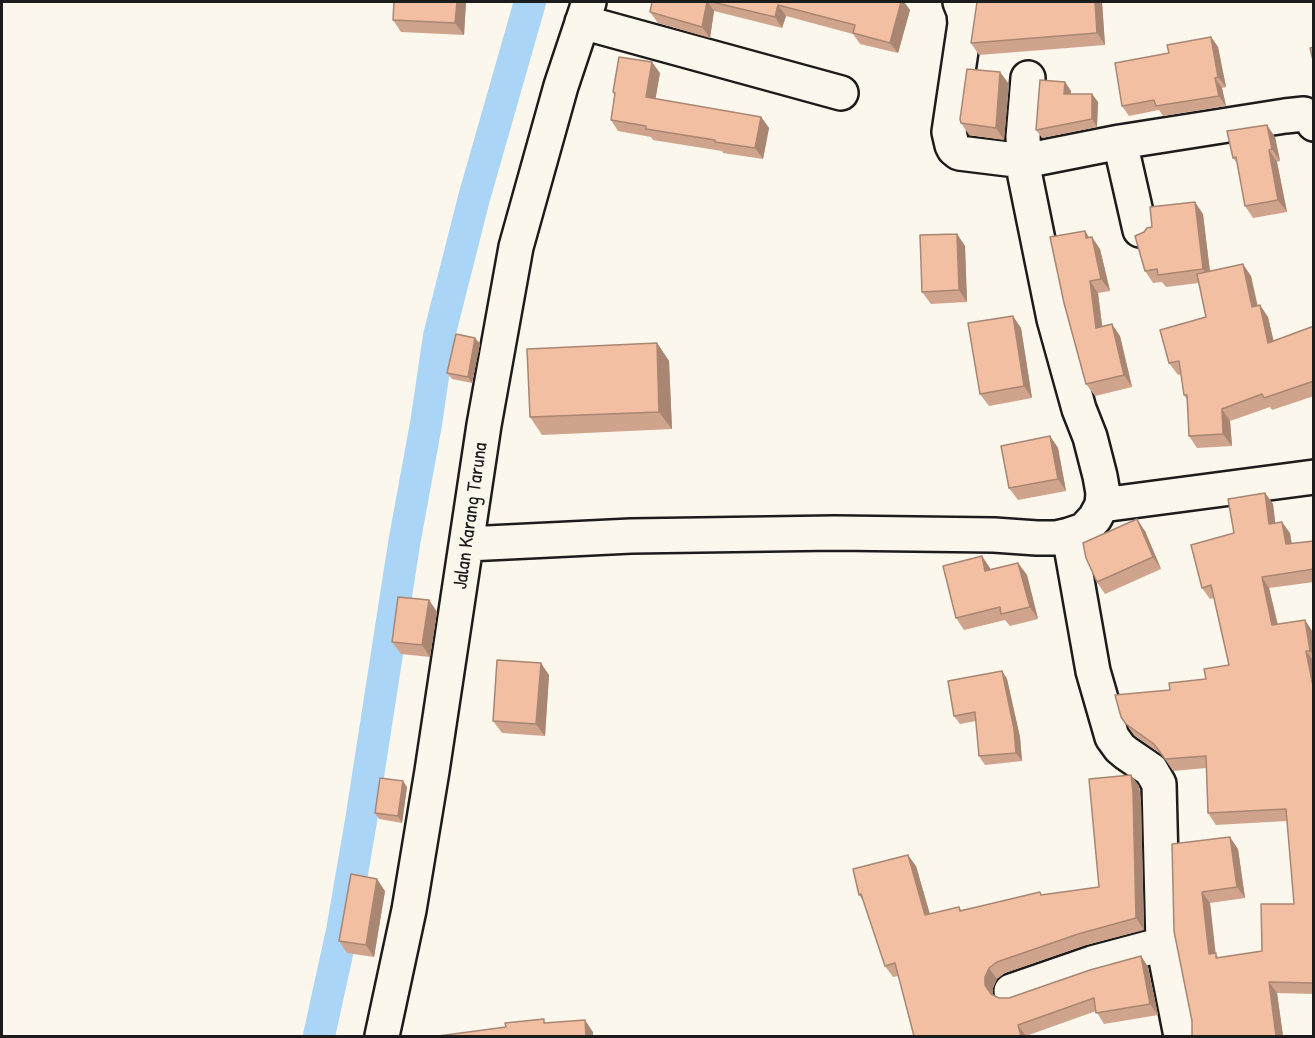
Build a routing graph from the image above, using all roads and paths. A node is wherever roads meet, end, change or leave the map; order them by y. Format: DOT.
graph roads {
  1 [pos="960,2"];
  2 [pos="585,12"];
  3 [pos="1028,78"];
  4 [pos="842,93"];
  5 [pos="1314,124"];
  6 [pos="1120,142"];
  7 [pos="1024,161"];
  8 [pos="1140,230"];
  9 [pos="1314,477"];
  10 [pos="1102,505"];
  11 [pos="1069,535"];
  12 [pos="467,544"];
  13 [pos="1163,944"];
  14 [pos="1011,991"];
  15 [pos="382,1036"];
  16 [pos="1181,1036"];
  1 -- 7 [label="street"];
  2 -- 4 [label="street"];
  2 -- 12 [label="street, Jalan Karang Taruna"];
  3 -- 7 [label="street"];
  5 -- 6 [label="street"];
  6 -- 7 [label="street"];
  6 -- 8 [label="street"];
  7 -- 10 [label="street"];
  9 -- 10 [label="street"];
  10 -- 11 [label="street"];
  11 -- 12 [label="street"];
  11 -- 13 [label="street"];
  12 -- 15 [label="street, Jalan Karang Taruna"];
  13 -- 14 [label="street"];
  13 -- 16 [label="street"];
}
